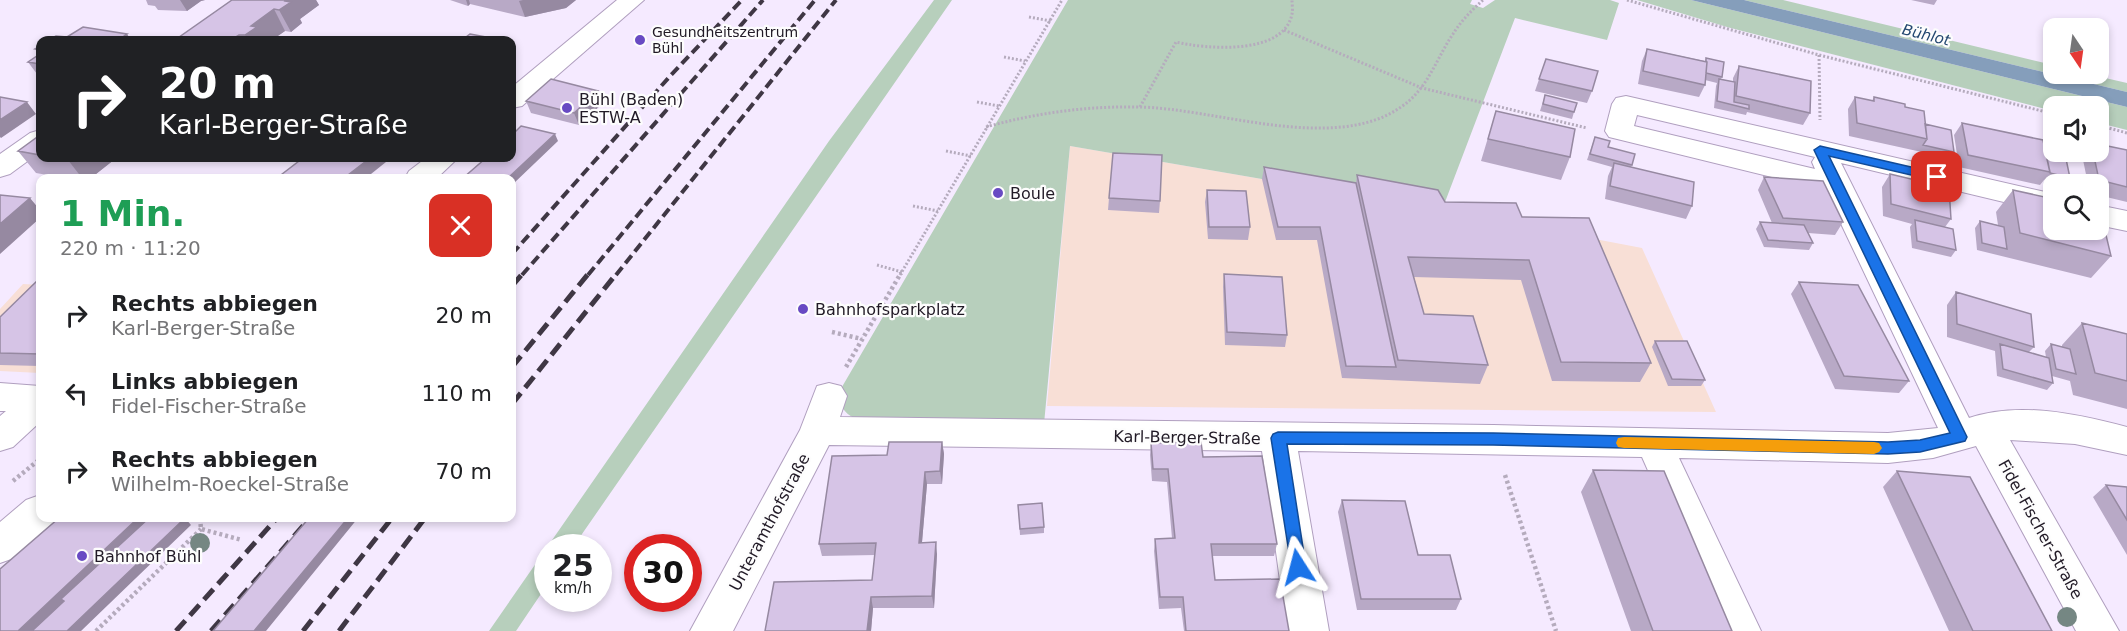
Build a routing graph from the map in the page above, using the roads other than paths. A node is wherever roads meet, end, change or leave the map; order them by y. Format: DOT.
graph roads {
  1 [pos="632,0"];
  2 [pos="516,97"];
  3 [pos="36,142"];
  4 [pos="1820,150"];
  5 [pos="439,162"];
  6 [pos="0,168"];
  7 [pos="424,174"];
  8 [pos="1836,183"];
  9 [pos="2043,201"];
  10 [pos="2109,217"];
  11 [pos="2127,221"];
  12 [pos="0,397"];
  13 [pos="36,401"];
  14 [pos="36,405"];
  15 [pos="819,412"];
  16 [pos="1972,432"];
  17 [pos="0,437"];
  18 [pos="1278,438"];
  19 [pos="2127,441"];
  20 [pos="1654,443"];
  21 [pos="36,514"];
  22 [pos="0,546"];
  23 [pos="711,631"];
  24 [pos="1308,631"];
  25 [pos="1740,631"];
  26 [pos="2098,631"];
  1 -- 2 [label="street"];
  3 -- 6 [label="street"];
  4 -- 8 [label="street, Fidel-Fischer-Straße"];
  4 -- 8 [label="street"];
  4 -- 9 [label="street"];
  5 -- 7 [label="street"];
  8 -- 16 [label="street, Fidel-Fischer-Straße"];
  10 -- 11 [label="street"];
  12 -- 13 [label="street"];
  14 -- 17 [label="street"];
  15 -- 18 [label="street, Karl-Berger-Straße"];
  15 -- 23 [label="street, Unteramthofstraße"];
  16 -- 19 [label="street, Karl-Berger-Straße"];
  16 -- 20 [label="street, Karl-Berger-Straße"];
  16 -- 26 [label="street, Fidel-Fischer-Straße"];
  18 -- 20 [label="street, Karl-Berger-Straße"];
  18 -- 24 [label="street"];
  20 -- 25 [label="street"];
  21 -- 22 [label="street"];
}
